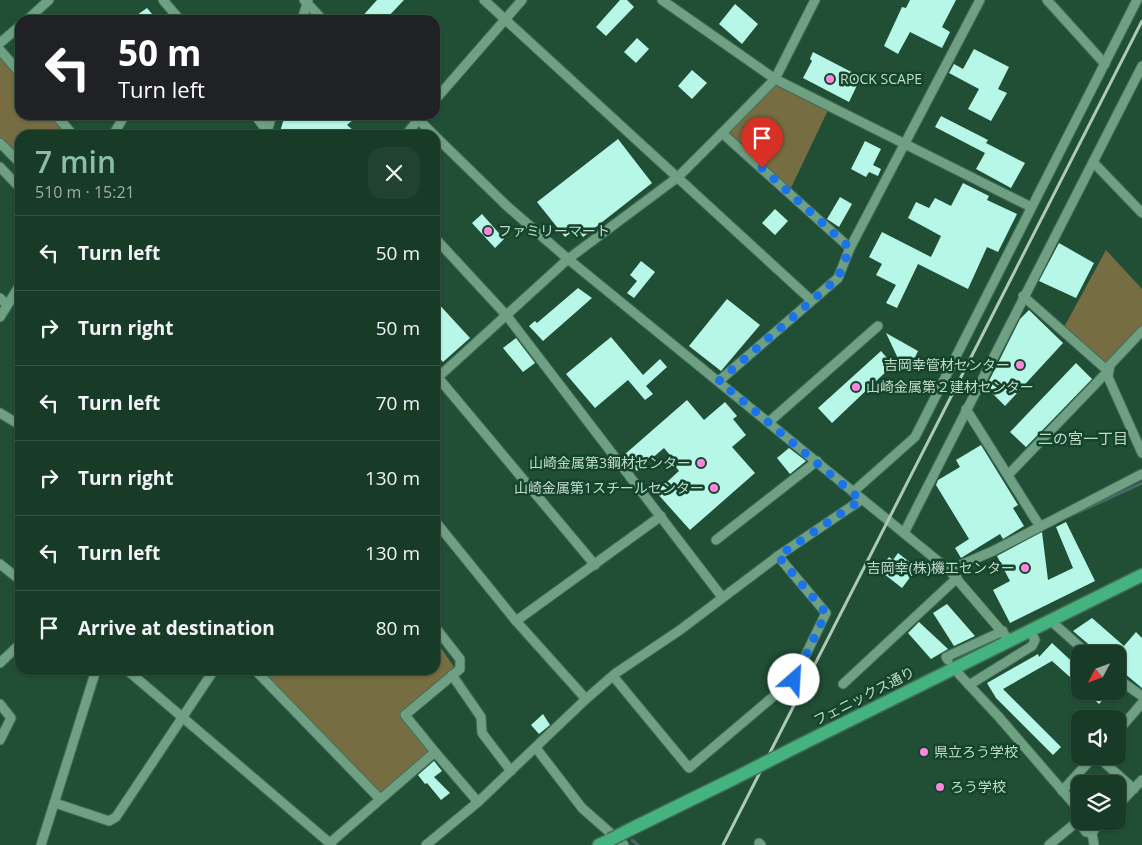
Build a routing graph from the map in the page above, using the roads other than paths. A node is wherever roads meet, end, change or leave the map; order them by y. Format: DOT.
graph roads {
  1 [pos="49,0"];
  2 [pos="163,0"];
  3 [pos="484,0"];
  4 [pos="522,0"];
  5 [pos="662,0"];
  6 [pos="815,0"];
  7 [pos="980,0"];
  8 [pos="1047,0"];
  9 [pos="1138,0"];
  10 [pos="307,1"];
  11 [pos="32,15"];
  12 [pos="176,15"];
  13 [pos="303,15"];
  14 [pos="319,15"];
  15 [pos="506,20"];
  16 [pos="15,30"];
  17 [pos="0,43"];
  18 [pos="0,50"];
  19 [pos="1105,64"];
  20 [pos="1142,66"];
  21 [pos="15,67"];
  22 [pos="775,79"];
  23 [pos="440,94"];
  24 [pos="60,120"];
  25 [pos="422,120"];
  26 [pos="69,130"];
  27 [pos="431,130"];
  28 [pos="722,133"];
  29 [pos="440,140"];
  30 [pos="0,143"];
  31 [pos="906,143"];
  32 [pos="15,159"];
  33 [pos="1093,162"];
  34 [pos="0,168"];
  35 [pos="678,177"];
  36 [pos="15,183"];
  37 [pos="1031,207"];
  38 [pos="1142,213"];
  39 [pos="440,243"];
  40 [pos="850,248"];
  41 [pos="568,259"];
  42 [pos="15,293"];
  43 [pos="1024,296"];
  44 [pos="0,298"];
  45 [pos="811,300"];
  46 [pos="7,306"];
  47 [pos="507,316"];
  48 [pos="0,317"];
  49 [pos="878,326"];
  50 [pos="1142,331"];
  51 [pos="1108,371"];
  52 [pos="440,374"];
  53 [pos="719,381"];
  54 [pos="440,382"];
  55 [pos="966,409"];
  56 [pos="0,413"];
  57 [pos="15,422"];
  58 [pos="769,422"];
  59 [pos="1142,452"];
  60 [pos="817,461"];
  61 [pos="1142,474"];
  62 [pos="1008,475"];
  63 [pos="853,492"];
  64 [pos="861,500"];
  65 [pos="661,516"];
  66 [pos="1040,525"];
  67 [pos="440,527"];
  68 [pos="904,533"];
  69 [pos="716,540"];
  70 [pos="778,556"];
  71 [pos="0,564"];
  72 [pos="595,565"];
  73 [pos="949,570"];
  74 [pos="1142,575"];
  75 [pos="15,576"];
  76 [pos="958,578"];
  77 [pos="722,597"];
  78 [pos="1050,620"];
  79 [pos="516,621"];
  80 [pos="1030,630"];
  81 [pos="440,633"];
  82 [pos="1006,636"];
  83 [pos="1078,645"];
  84 [pos="15,649"];
  85 [pos="948,660"];
  86 [pos="0,663"];
  87 [pos="958,672"];
  88 [pos="94,675"];
  89 [pos="133,675"];
  90 [pos="210,675"];
  91 [pos="261,675"];
  92 [pos="452,675"];
  93 [pos="613,676"];
  94 [pos="843,684"];
  95 [pos="969,685"];
  96 [pos="1126,685"];
  97 [pos="1142,696"];
  98 [pos="586,699"];
  99 [pos="1142,703"];
  100 [pos="0,704"];
  101 [pos="182,715"];
  102 [pos="1126,721"];
  103 [pos="0,740"];
  104 [pos="536,748"];
  105 [pos="435,752"];
  106 [pos="1087,765"];
  107 [pos="1106,765"];
  108 [pos="511,771"];
  109 [pos="1142,780"];
  110 [pos="1134,789"];
  111 [pos="1062,791"];
  112 [pos="1126,797"];
  113 [pos="379,798"];
  114 [pos="1071,801"];
  115 [pos="478,802"];
  116 [pos="55,803"];
  117 [pos="1071,827"];
  118 [pos="1094,830"];
  119 [pos="604,842"];
  120 [pos="331,844"];
  121 [pos="41,845"];
  122 [pos="426,845"];
  123 [pos="624,845"];
  124 [pos="1049,845"];
  125 [pos="1094,845"];
  1 -- 11 [label="street"];
  2 -- 12 [label="street"];
  3 -- 15 [label="street"];
  4 -- 15 [label="street"];
  5 -- 22 [label="street"];
  6 -- 22 [label="street"];
  7 -- 31 [label="street"];
  8 -- 19 [label="street"];
  9 -- 19 [label="street"];
  10 -- 13 [label="street"];
  10 -- 14 [label="street"];
  15 -- 23 [label="street"];
  15 -- 35 [label="street"];
  16 -- 17 [label="street"];
  18 -- 21 [label="street"];
  19 -- 37 [label="street"];
  20 -- 33 [label="street"];
  22 -- 28 [label="street"];
  22 -- 31 [label="street"];
  24 -- 26 [label="street"];
  25 -- 27 [label="street"];
  28 -- 35 [label="street"];
  28 -- 40 [label="street"];
  29 -- 41 [label="street"];
  30 -- 32 [label="street"];
  31 -- 37 [label="street"];
  31 -- 40 [label="street"];
  33 -- 38 [label="street"];
  33 -- 43 [label="street"];
  34 -- 36 [label="street"];
  35 -- 41 [label="street"];
  35 -- 45 [label="street"];
  37 -- 63 [label="street"];
  39 -- 47 [label="street"];
  40 -- 45 [label="street"];
  41 -- 47 [label="street"];
  41 -- 53 [label="street"];
  42 -- 46 [label="street"];
  43 -- 51 [label="street"];
  43 -- 55 [label="street"];
  44 -- 46 [label="street"];
  45 -- 53 [label="street"];
  46 -- 48 [label="street"];
  47 -- 52 [label="street"];
  47 -- 65 [label="street"];
  49 -- 58 [label="street"];
  50 -- 51 [label="street"];
  51 -- 59 [label="street"];
  51 -- 62 [label="street"];
  53 -- 58 [label="street"];
  54 -- 72 [label="street"];
  55 -- 62 [label="street"];
  55 -- 68 [label="street"];
  56 -- 57 [label="street"];
  58 -- 60 [label="street"];
  60 -- 63 [label="street"];
  60 -- 69 [label="street"];
  61 -- 66 [label="street"];
  62 -- 66 [label="street"];
  63 -- 64 [label="street"];
  64 -- 68 [label="street"];
  64 -- 70 [label="street"];
  65 -- 72 [label="street"];
  65 -- 77 [label="street"];
  66 -- 73 [label="street"];
  67 -- 79 [label="street"];
  68 -- 73 [label="street"];
  70 -- 77 [label="street"];
  70 -- 93 [label="street"];
  71 -- 75 [label="street"];
  72 -- 79 [label="street"];
  73 -- 76 [label="street"];
  74 -- 78 [label="main road, フェニックス通り"];
  76 -- 82 [label="street"];
  76 -- 94 [label="street"];
  77 -- 93 [label="street"];
  78 -- 80 [label="main road, フェニックス通り"];
  78 -- 83 [label="street"];
  79 -- 98 [label="street"];
  80 -- 82 [label="main road, フェニックス通り"];
  80 -- 95 [label="street"];
  81 -- 92 [label="street"];
  82 -- 85 [label="street"];
  82 -- 119 [label="main road, フェニックス通り, bridge"];
  84 -- 86 [label="street"];
  87 -- 95 [label="street"];
  88 -- 116 [label="street"];
  89 -- 101 [label="street"];
  90 -- 101 [label="street"];
  91 -- 113 [label="street"];
  92 -- 105 [label="street"];
  92 -- 108 [label="street"];
  93 -- 98 [label="street"];
  95 -- 111 [label="street"];
  96 -- 97 [label="street"];
  98 -- 104 [label="street"];
  99 -- 102 [label="street"];
  100 -- 103 [label="street"];
  101 -- 116 [label="street"];
  101 -- 120 [label="street"];
  104 -- 108 [label="street"];
  104 -- 123 [label="street"];
  105 -- 113 [label="street"];
  105 -- 115 [label="street"];
  106 -- 111 [label="street"];
  107 -- 110 [label="street"];
  108 -- 115 [label="street"];
  109 -- 110 [label="street"];
  110 -- 112 [label="street"];
  111 -- 114 [label="street"];
  113 -- 120 [label="street"];
  115 -- 122 [label="street"];
  116 -- 121 [label="street"];
  117 -- 124 [label="street"];
  118 -- 125 [label="street"];
}
